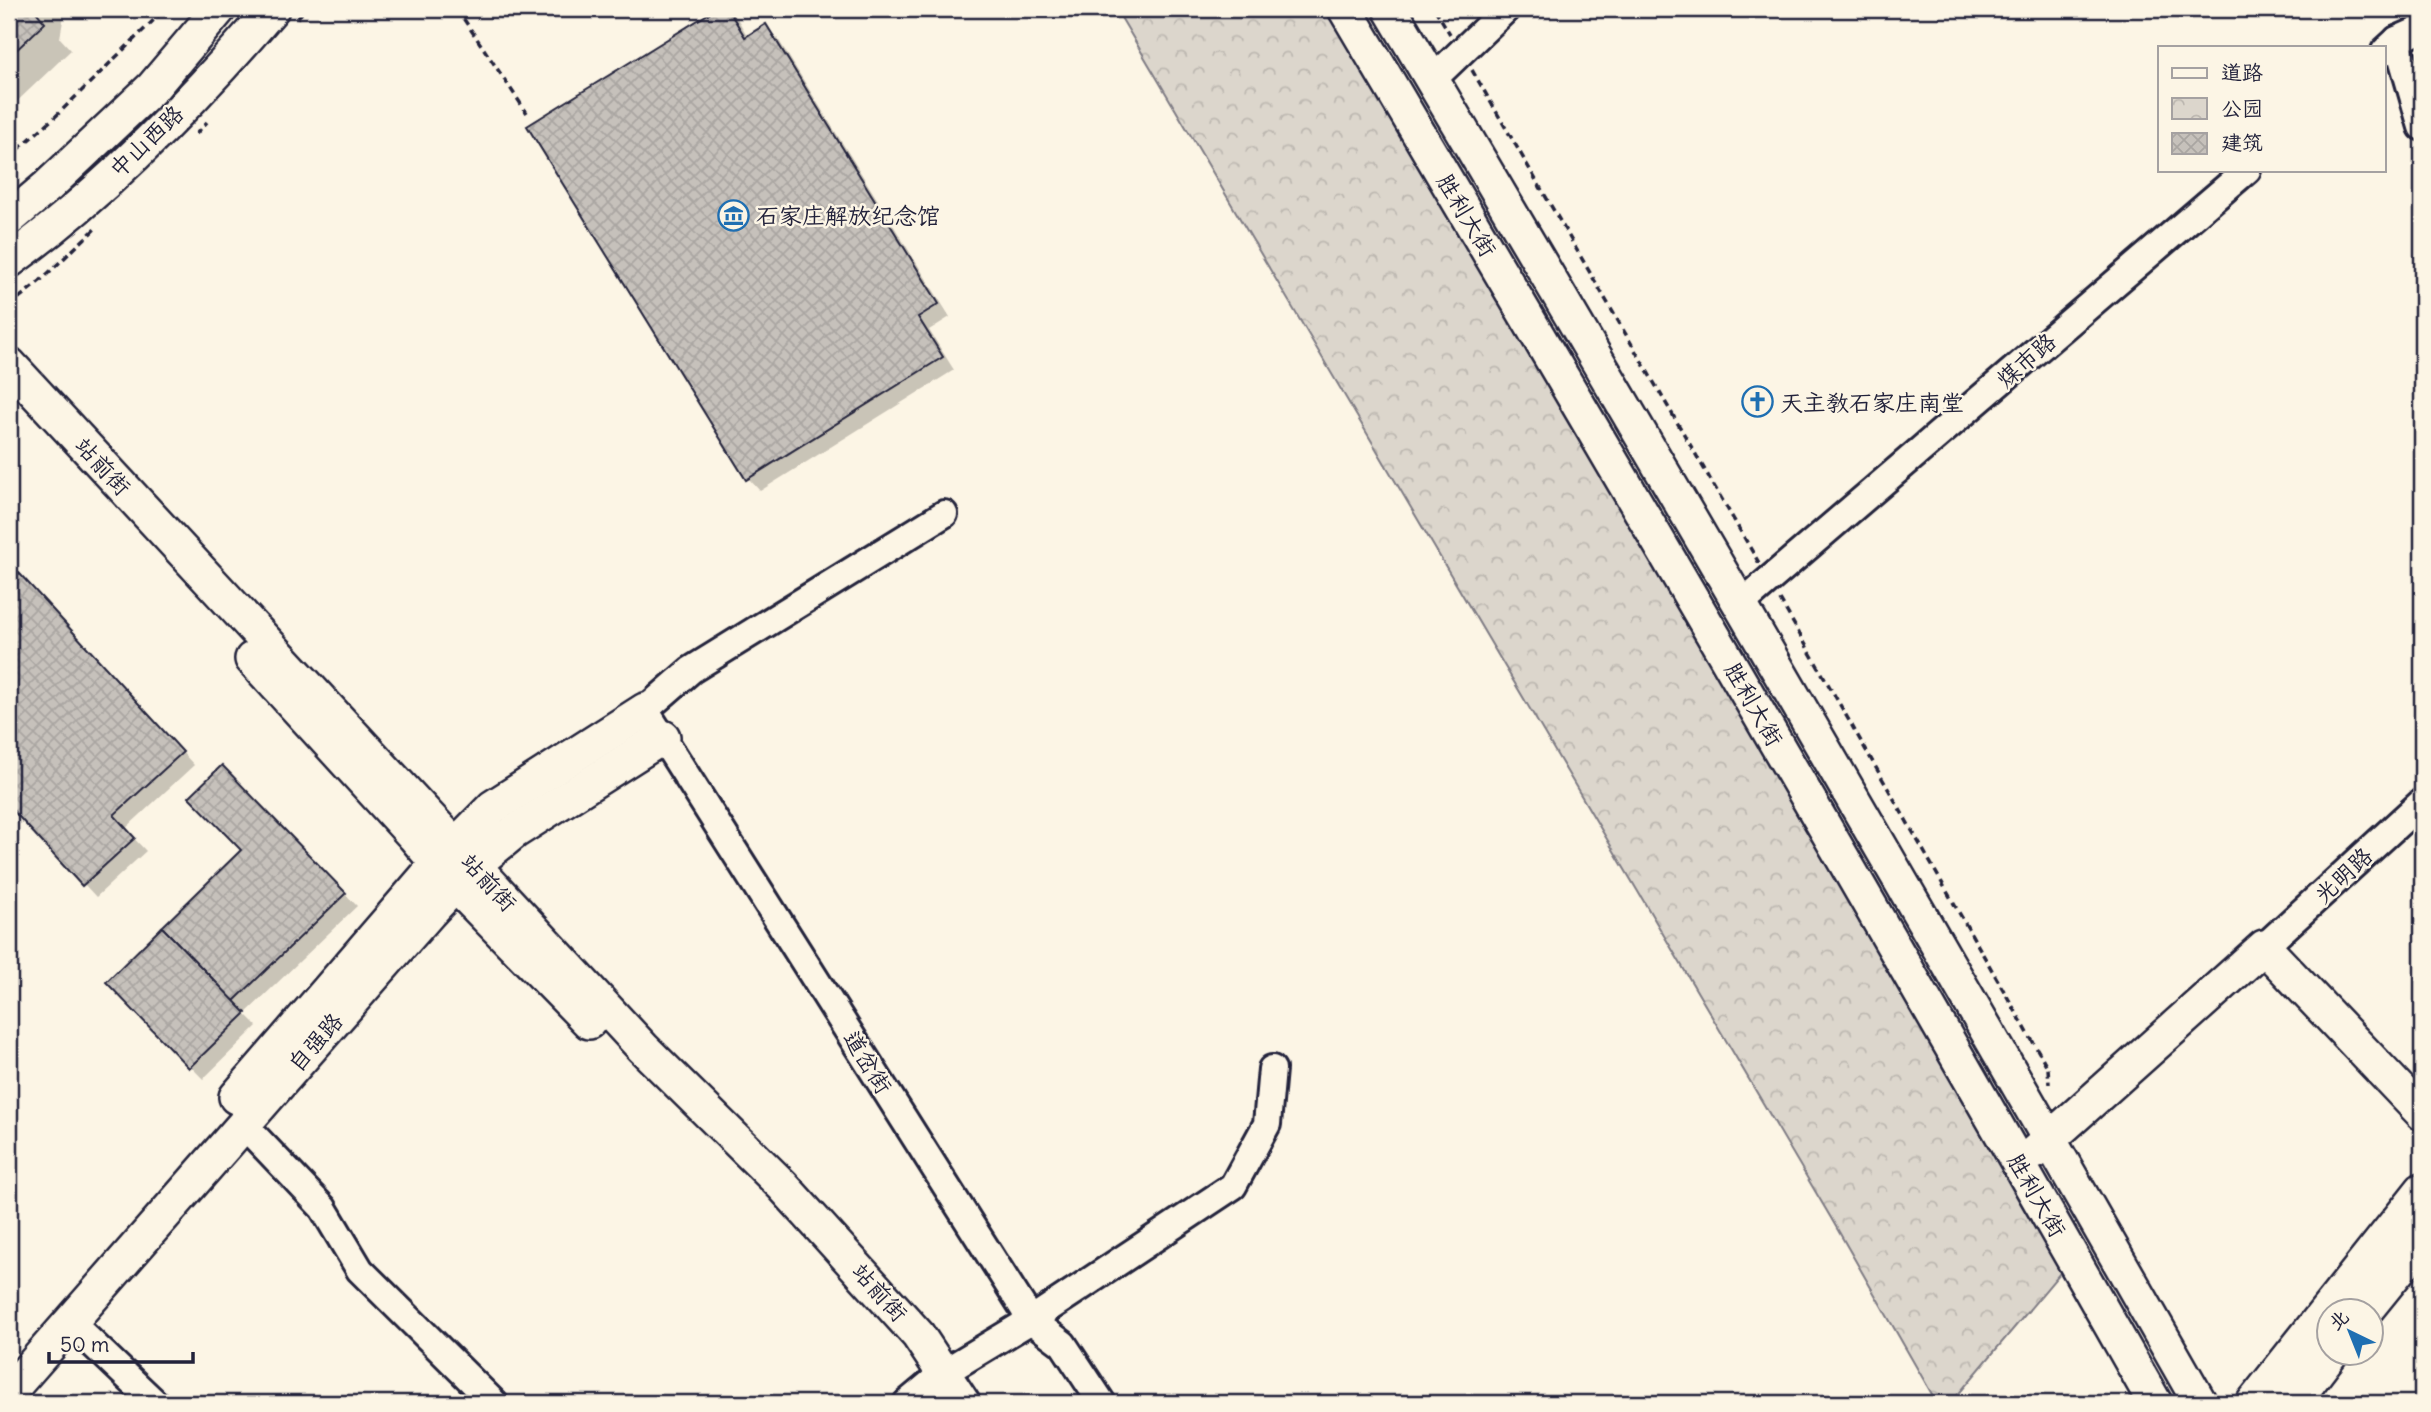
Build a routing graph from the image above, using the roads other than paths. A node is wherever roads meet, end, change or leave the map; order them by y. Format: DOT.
graph roads {
  1 [pos="272,9"];
  2 [pos="1345,9"];
  3 [pos="1390,9"];
  4 [pos="1506,9"];
  5 [pos="206,14"];
  6 [pos="2422,29"];
  7 [pos="2390,46"];
  8 [pos="1432,80"];
  9 [pos="2422,127"];
  10 [pos="2245,172"];
  11 [pos="9,219"];
  12 [pos="9,261"];
  13 [pos="9,365"];
  14 [pos="9,394"];
  15 [pos="944,513"];
  16 [pos="1741,604"];
  17 [pos="654,724"];
  18 [pos="2422,802"];
  19 [pos="456,865"];
  20 [pos="2264,947"];
  21 [pos="1272,1069"];
  22 [pos="2422,1113"];
  23 [pos="243,1124"];
  24 [pos="2050,1139"];
  25 [pos="2020,1165"];
  26 [pos="2422,1191"];
  27 [pos="2422,1241"];
  28 [pos="2378,1296"];
  29 [pos="1031,1320"];
  30 [pos="70,1322"];
  31 [pos="9,1362"];
  32 [pos="2322,1366"];
  33 [pos="9,1392"];
  34 [pos="929,1392"];
  35 [pos="2150,1394"];
  36 [pos="155,1403"];
  37 [pos="494,1403"];
  38 [pos="962,1403"];
  39 [pos="1102,1403"];
  40 [pos="2200,1403"];
  41 [pos="2253,1403"];
  42 [pos="2292,1403"];
  1 -- 12 [label="main road, 中山西路"];
  2 -- 25 [label="main road, 胜利大街"];
  3 -- 8 [label="main road, 胜利大街"];
  4 -- 8 [label="street"];
  5 -- 11 [label="main road, 中山西路"];
  6 -- 7 [label="street"];
  7 -- 9 [label="street"];
  8 -- 16 [label="main road, 胜利大街"];
  10 -- 16 [label="street, 煤市路"];
  13 -- 19 [label="main road, 站前街"];
  14 -- 19 [label="main road, 站前街"];
  15 -- 17 [label="street"];
  16 -- 24 [label="main road, 胜利大街"];
  17 -- 19 [label="main road, 自强路"];
  17 -- 29 [label="street, 道岔街"];
  18 -- 20 [label="street, 光明路"];
  19 -- 23 [label="main road, 自强路"];
  19 -- 31 [label="main road, 自强路"];
  19 -- 34 [label="main road, 站前街"];
  20 -- 22 [label="main road"];
  20 -- 24 [label="main road"];
  21 -- 29 [label="street"];
  23 -- 30 [label="main road, 自强路"];
  23 -- 37 [label="street"];
  24 -- 25 [label="main road"];
  24 -- 40 [label="main road, 胜利大街"];
  25 -- 35 [label="main road, 胜利大街"];
  26 -- 41 [label="main road"];
  27 -- 28 [label="main road"];
  29 -- 34 [label="street"];
  29 -- 39 [label="street, 道岔街"];
  30 -- 33 [label="main road, 自强路"];
  30 -- 36 [label="street"];
  32 -- 42 [label="main road"];
  34 -- 38 [label="main road, 站前街"];
}
